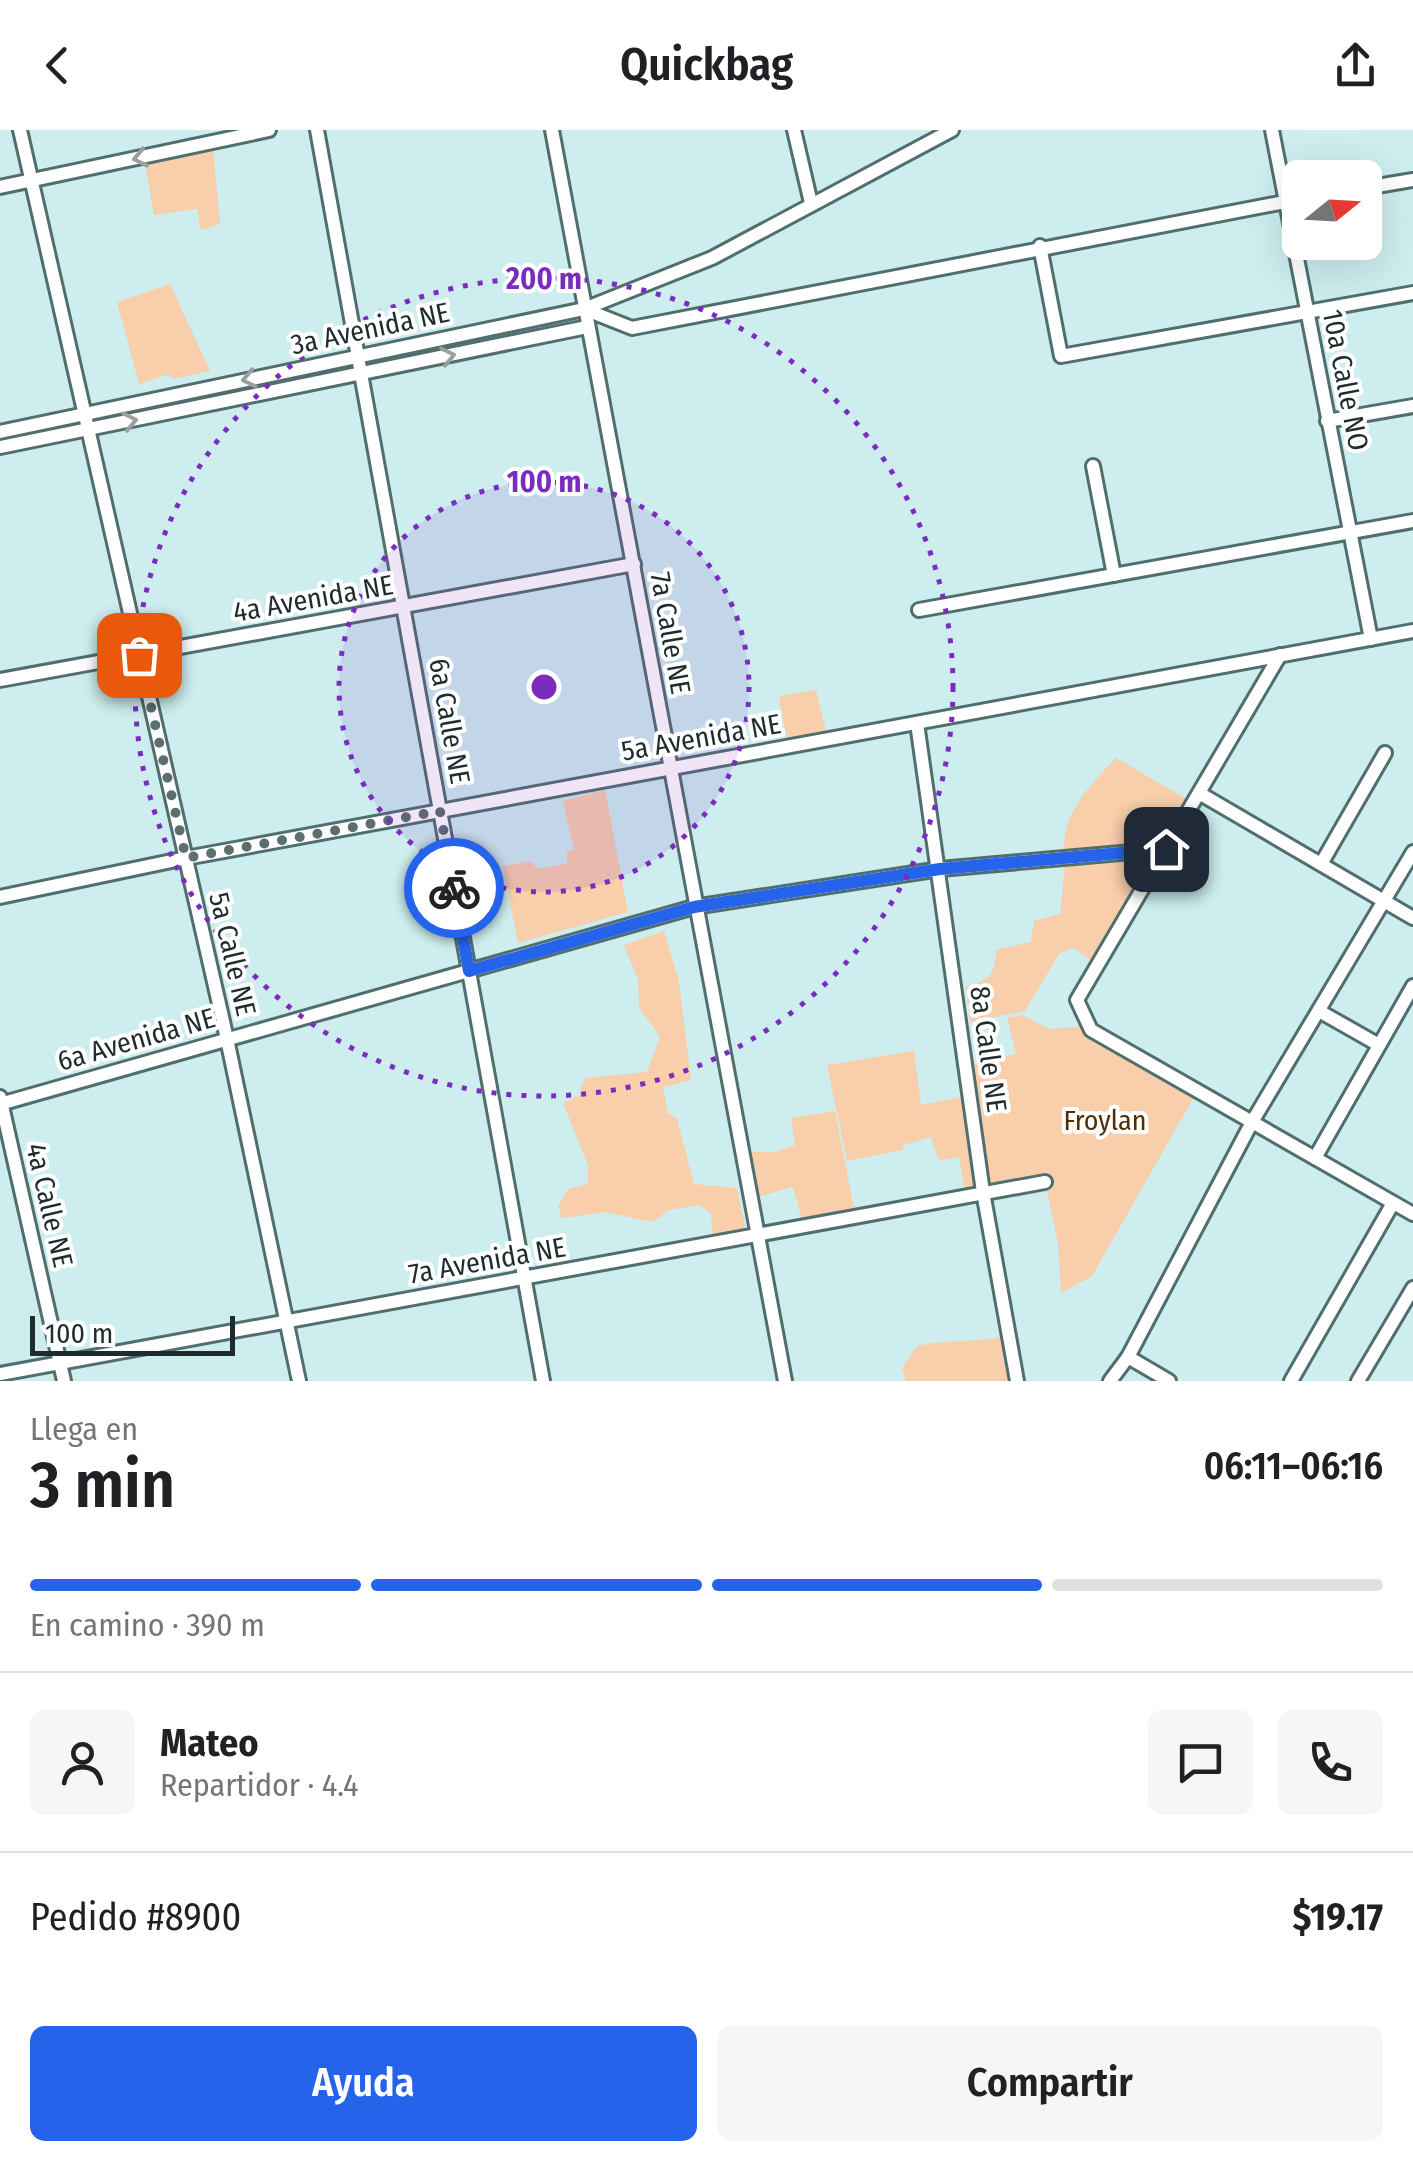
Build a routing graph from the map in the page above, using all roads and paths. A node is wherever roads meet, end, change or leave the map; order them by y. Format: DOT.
graph roads {
  1 [pos="20,130"];
  2 [pos="269,130"];
  3 [pos="317,130"];
  4 [pos="552,130"];
  5 [pos="794,130"];
  6 [pos="952,130"];
  7 [pos="1272,130"];
  8 [pos="1282,163"];
  9 [pos="1413,180"];
  10 [pos="31,181"];
  11 [pos="1382,185"];
  12 [pos="0,187"];
  13 [pos="1282,202"];
  14 [pos="811,203"];
  15 [pos="1040,246"];
  16 [pos="1301,260"];
  17 [pos="1413,293"];
  18 [pos="584,310"];
  19 [pos="1308,312"];
  20 [pos="587,327"];
  21 [pos="358,356"];
  22 [pos="362,373"];
  23 [pos="1413,406"];
  24 [pos="83,415"];
  25 [pos="1327,421"];
  26 [pos="86,430"];
  27 [pos="0,432"];
  28 [pos="0,447"];
  29 [pos="1093,466"];
  30 [pos="1413,521"];
  31 [pos="1350,532"];
  32 [pos="634,564"];
  33 [pos="1114,575"];
  34 [pos="404,608"];
  35 [pos="919,610"];
  36 [pos="1413,631"];
  37 [pos="1370,639"];
  38 [pos="139,655"];
  39 [pos="1280,656"];
  40 [pos="0,680"];
  41 [pos="918,722"];
  42 [pos="1385,753"];
  43 [pos="668,768"];
  44 [pos="1200,793"];
  45 [pos="440,811"];
  46 [pos="1166,849"];
  47 [pos="1413,852"];
  48 [pos="186,858"];
  49 [pos="1321,864"];
  50 [pos="940,869"];
  51 [pos="0,897"];
  52 [pos="1385,902"];
  53 [pos="694,907"];
  54 [pos="1413,918"];
  55 [pos="469,971"];
  56 [pos="1413,986"];
  57 [pos="1320,1011"];
  58 [pos="227,1038"];
  59 [pos="1379,1046"];
  60 [pos="0,1102"];
  61 [pos="1252,1122"];
  62 [pos="1315,1158"];
  63 [pos="1045,1182"];
  64 [pos="983,1192"];
  65 [pos="1393,1202"];
  66 [pos="1413,1214"];
  67 [pos="758,1236"];
  68 [pos="524,1278"];
  69 [pos="1413,1288"];
  70 [pos="287,1323"];
  71 [pos="1128,1358"];
  72 [pos="60,1362"];
  73 [pos="0,1374"];
  74 [pos="64,1381"];
  75 [pos="300,1381"];
  76 [pos="543,1381"];
  77 [pos="786,1381"];
  78 [pos="1016,1381"];
  79 [pos="1110,1381"];
  80 [pos="1168,1381"];
  81 [pos="1291,1381"];
  82 [pos="1358,1381"];
  1 -- 10 [label="street, 5a Calle NE"];
  2 -- 10 [label="street, one-way"];
  3 -- 21 [label="street, 6a Calle NE"];
  4 -- 18 [label="street, 7a Calle NE"];
  5 -- 14 [label="street"];
  6 -- 14 [label="street, 3a Avenida NE"];
  7 -- 8 [label="street, 10a Calle NO"];
  9 -- 11 [label="street"];
  10 -- 12 [label="street"];
  10 -- 24 [label="street, 5a Calle NE"];
  13 -- 15 [label="street"];
  14 -- 18 [label="street, 3a Avenida NE"];
  15 -- 18 [label="street"];
  15 -- 19 [label="street"];
  16 -- 19 [label="street, 10a Calle NO"];
  17 -- 19 [label="street"];
  18 -- 20 [label="street, 7a Calle NE"];
  18 -- 21 [label="street, 3a Avenida NE"];
  19 -- 25 [label="street, 10a Calle NO"];
  22 -- 20 [label="street, one-way"];
  20 -- 32 [label="street, 7a Calle NE"];
  21 -- 22 [label="street, 6a Calle NE"];
  21 -- 24 [label="street, 3a Avenida NE, one-way"];
  26 -- 22 [label="street, one-way"];
  22 -- 34 [label="street, 6a Calle NE"];
  23 -- 25 [label="street"];
  24 -- 26 [label="street, 5a Calle NE"];
  24 -- 27 [label="street, 3a Avenida NE"];
  25 -- 31 [label="street, 10a Calle NO"];
  26 -- 28 [label="street"];
  26 -- 38 [label="street, 5a Calle NE"];
  29 -- 33 [label="street"];
  30 -- 31 [label="street"];
  31 -- 33 [label="street"];
  31 -- 37 [label="street, 10a Calle NO"];
  32 -- 34 [label="street, 4a Avenida NE"];
  32 -- 43 [label="street, 7a Calle NE"];
  33 -- 35 [label="street"];
  34 -- 38 [label="street, 4a Avenida NE"];
  34 -- 45 [label="street, 6a Calle NE"];
  36 -- 37 [label="street, 5a Avenida NE"];
  37 -- 39 [label="street, 5a Avenida NE"];
  38 -- 40 [label="street, 4a Avenida NE"];
  38 -- 48 [label="street, 5a Calle NE"];
  39 -- 41 [label="street, 5a Avenida NE"];
  39 -- 44 [label="street"];
  41 -- 43 [label="street, 5a Avenida NE"];
  41 -- 50 [label="street, 8a Calle NE"];
  42 -- 49 [label="street"];
  43 -- 45 [label="street, 5a Avenida NE"];
  43 -- 53 [label="street, 7a Calle NE"];
  44 -- 46 [label="street"];
  44 -- 49 [label="street"];
  45 -- 48 [label="street, 5a Avenida NE"];
  45 -- 55 [label="street, 6a Calle NE"];
  46 -- 50 [label="street, 6a Avenida NE"];
  46 -- 61 [label="street"];
  47 -- 52 [label="street"];
  48 -- 51 [label="street, 5a Avenida NE"];
  48 -- 58 [label="street, 5a Calle NE"];
  49 -- 52 [label="street"];
  50 -- 53 [label="street, 6a Avenida NE"];
  50 -- 64 [label="street, 8a Calle NE"];
  52 -- 54 [label="street"];
  52 -- 57 [label="street"];
  53 -- 55 [label="street, 6a Avenida NE"];
  53 -- 67 [label="street, 7a Calle NE"];
  55 -- 58 [label="street, 6a Avenida NE"];
  55 -- 68 [label="street, 6a Calle NE"];
  56 -- 59 [label="street"];
  57 -- 59 [label="street"];
  57 -- 61 [label="street"];
  58 -- 60 [label="street, 6a Avenida NE"];
  58 -- 70 [label="street, 5a Calle NE"];
  59 -- 62 [label="street"];
  60 -- 72 [label="street, 4a Calle NE"];
  61 -- 62 [label="street"];
  61 -- 71 [label="street"];
  62 -- 65 [label="street"];
  63 -- 64 [label="street, 7a Avenida NE"];
  64 -- 67 [label="street, 7a Avenida NE"];
  64 -- 78 [label="street, 8a Calle NE"];
  65 -- 66 [label="street"];
  65 -- 81 [label="street"];
  67 -- 68 [label="street, 7a Avenida NE"];
  67 -- 77 [label="street, 7a Calle NE"];
  68 -- 70 [label="street, 7a Avenida NE"];
  68 -- 76 [label="street, 6a Calle NE"];
  69 -- 82 [label="street"];
  70 -- 72 [label="street, 7a Avenida NE"];
  70 -- 75 [label="street, 5a Calle NE"];
  71 -- 79 [label="street"];
  71 -- 80 [label="street"];
  72 -- 73 [label="street, 7a Avenida NE"];
  72 -- 74 [label="street, 4a Calle NE"];
}
